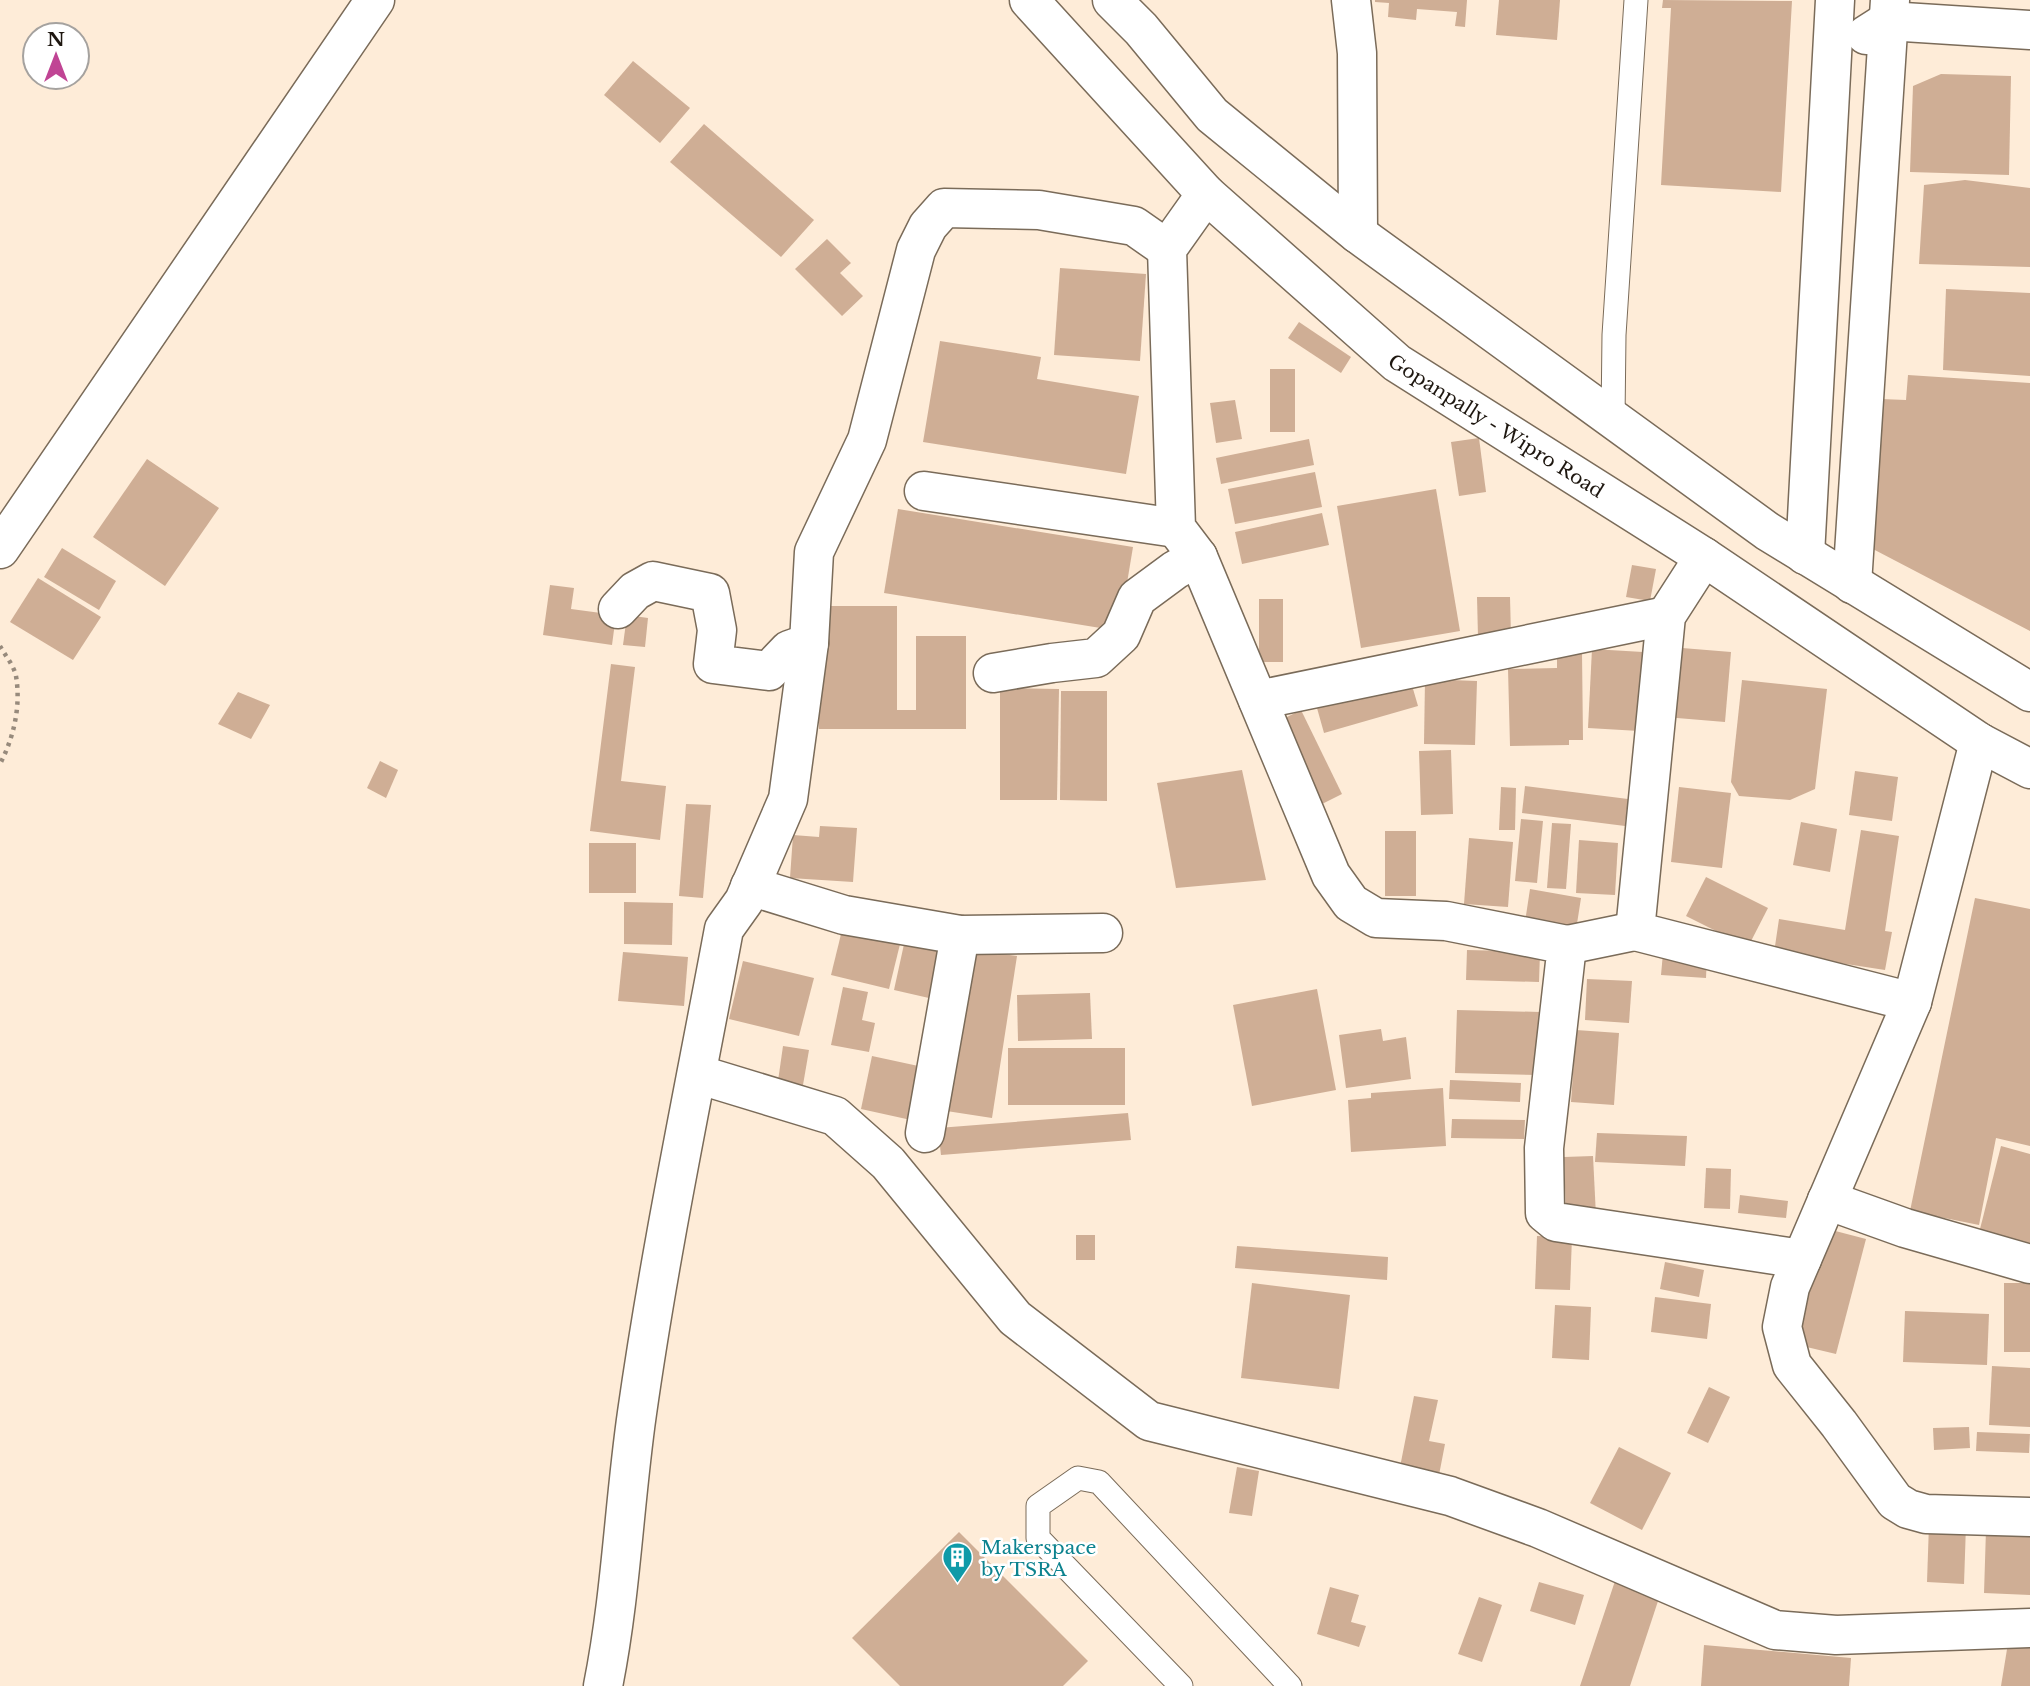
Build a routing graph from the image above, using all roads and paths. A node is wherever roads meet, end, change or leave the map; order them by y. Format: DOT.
graph roads {
  1 [pos="375,0"];
  2 [pos="1029,0"];
  3 [pos="1112,0"];
  4 [pos="1351,0"];
  5 [pos="1636,0"];
  6 [pos="1835,0"];
  7 [pos="1889,11"];
  8 [pos="2030,30"];
  9 [pos="1832,55"];
  10 [pos="1206,194"];
  11 [pos="1358,234"];
  12 [pos="1167,248"];
  13 [pos="1613,419"];
  14 [pos="924,491"];
  15 [pos="1187,542"];
  16 [pos="0,549"];
  17 [pos="1805,555"];
  18 [pos="1704,557"];
  19 [pos="1852,584"];
  20 [pos="618,609"];
  21 [pos="1666,616"];
  22 [pos="808,643"];
  23 [pos="0,646"];
  24 [pos="993,673"];
  25 [pos="2030,692"];
  26 [pos="1258,700"];
  27 [pos="1979,742"];
  28 [pos="0,764"];
  29 [pos="2030,769"];
  30 [pos="750,886"];
  31 [pos="1635,932"];
  32 [pos="1103,933"];
  33 [pos="960,935"];
  34 [pos="1567,945"];
  35 [pos="1912,1002"];
  36 [pos="697,1074"];
  37 [pos="925,1133"];
  38 [pos="1827,1200"];
  39 [pos="1802,1259"];
  40 [pos="2030,1264"];
  41 [pos="2030,1517"];
  42 [pos="2030,1628"];
  43 [pos="603,1686"];
  44 [pos="1181,1686"];
  45 [pos="1290,1686"];
  1 -- 16 [label="street"];
  2 -- 10 [label="street, Gopanpally - Wipro Road"];
  3 -- 11 [label="street"];
  4 -- 11 [label="street"];
  5 -- 13 [label="lane"];
  6 -- 9 [label="street"];
  7 -- 8 [label="street"];
  7 -- 9 [label="street"];
  7 -- 19 [label="street"];
  9 -- 17 [label="street"];
  10 -- 12 [label="street"];
  10 -- 18 [label="street, Gopanpally - Wipro Road"];
  11 -- 13 [label="street"];
  12 -- 15 [label="street"];
  12 -- 22 [label="street"];
  13 -- 17 [label="street"];
  14 -- 15 [label="street"];
  15 -- 24 [label="street"];
  15 -- 26 [label="street"];
  17 -- 19 [label="street"];
  18 -- 21 [label="street"];
  18 -- 27 [label="street, Gopanpally - Wipro Road"];
  19 -- 25 [label="street"];
  20 -- 22 [label="street"];
  21 -- 26 [label="street"];
  21 -- 31 [label="street"];
  22 -- 30 [label="street"];
  23 -- 28 [label="path"];
  26 -- 34 [label="street"];
  27 -- 29 [label="street, Gopanpally - Wipro Road"];
  27 -- 35 [label="street"];
  30 -- 33 [label="street"];
  30 -- 36 [label="street"];
  31 -- 34 [label="street"];
  31 -- 35 [label="street"];
  32 -- 33 [label="street"];
  33 -- 37 [label="street"];
  34 -- 39 [label="street"];
  35 -- 38 [label="street"];
  36 -- 42 [label="street"];
  36 -- 43 [label="street"];
  38 -- 39 [label="street"];
  38 -- 40 [label="street"];
  39 -- 41 [label="street"];
  44 -- 45 [label="lane"];
}
